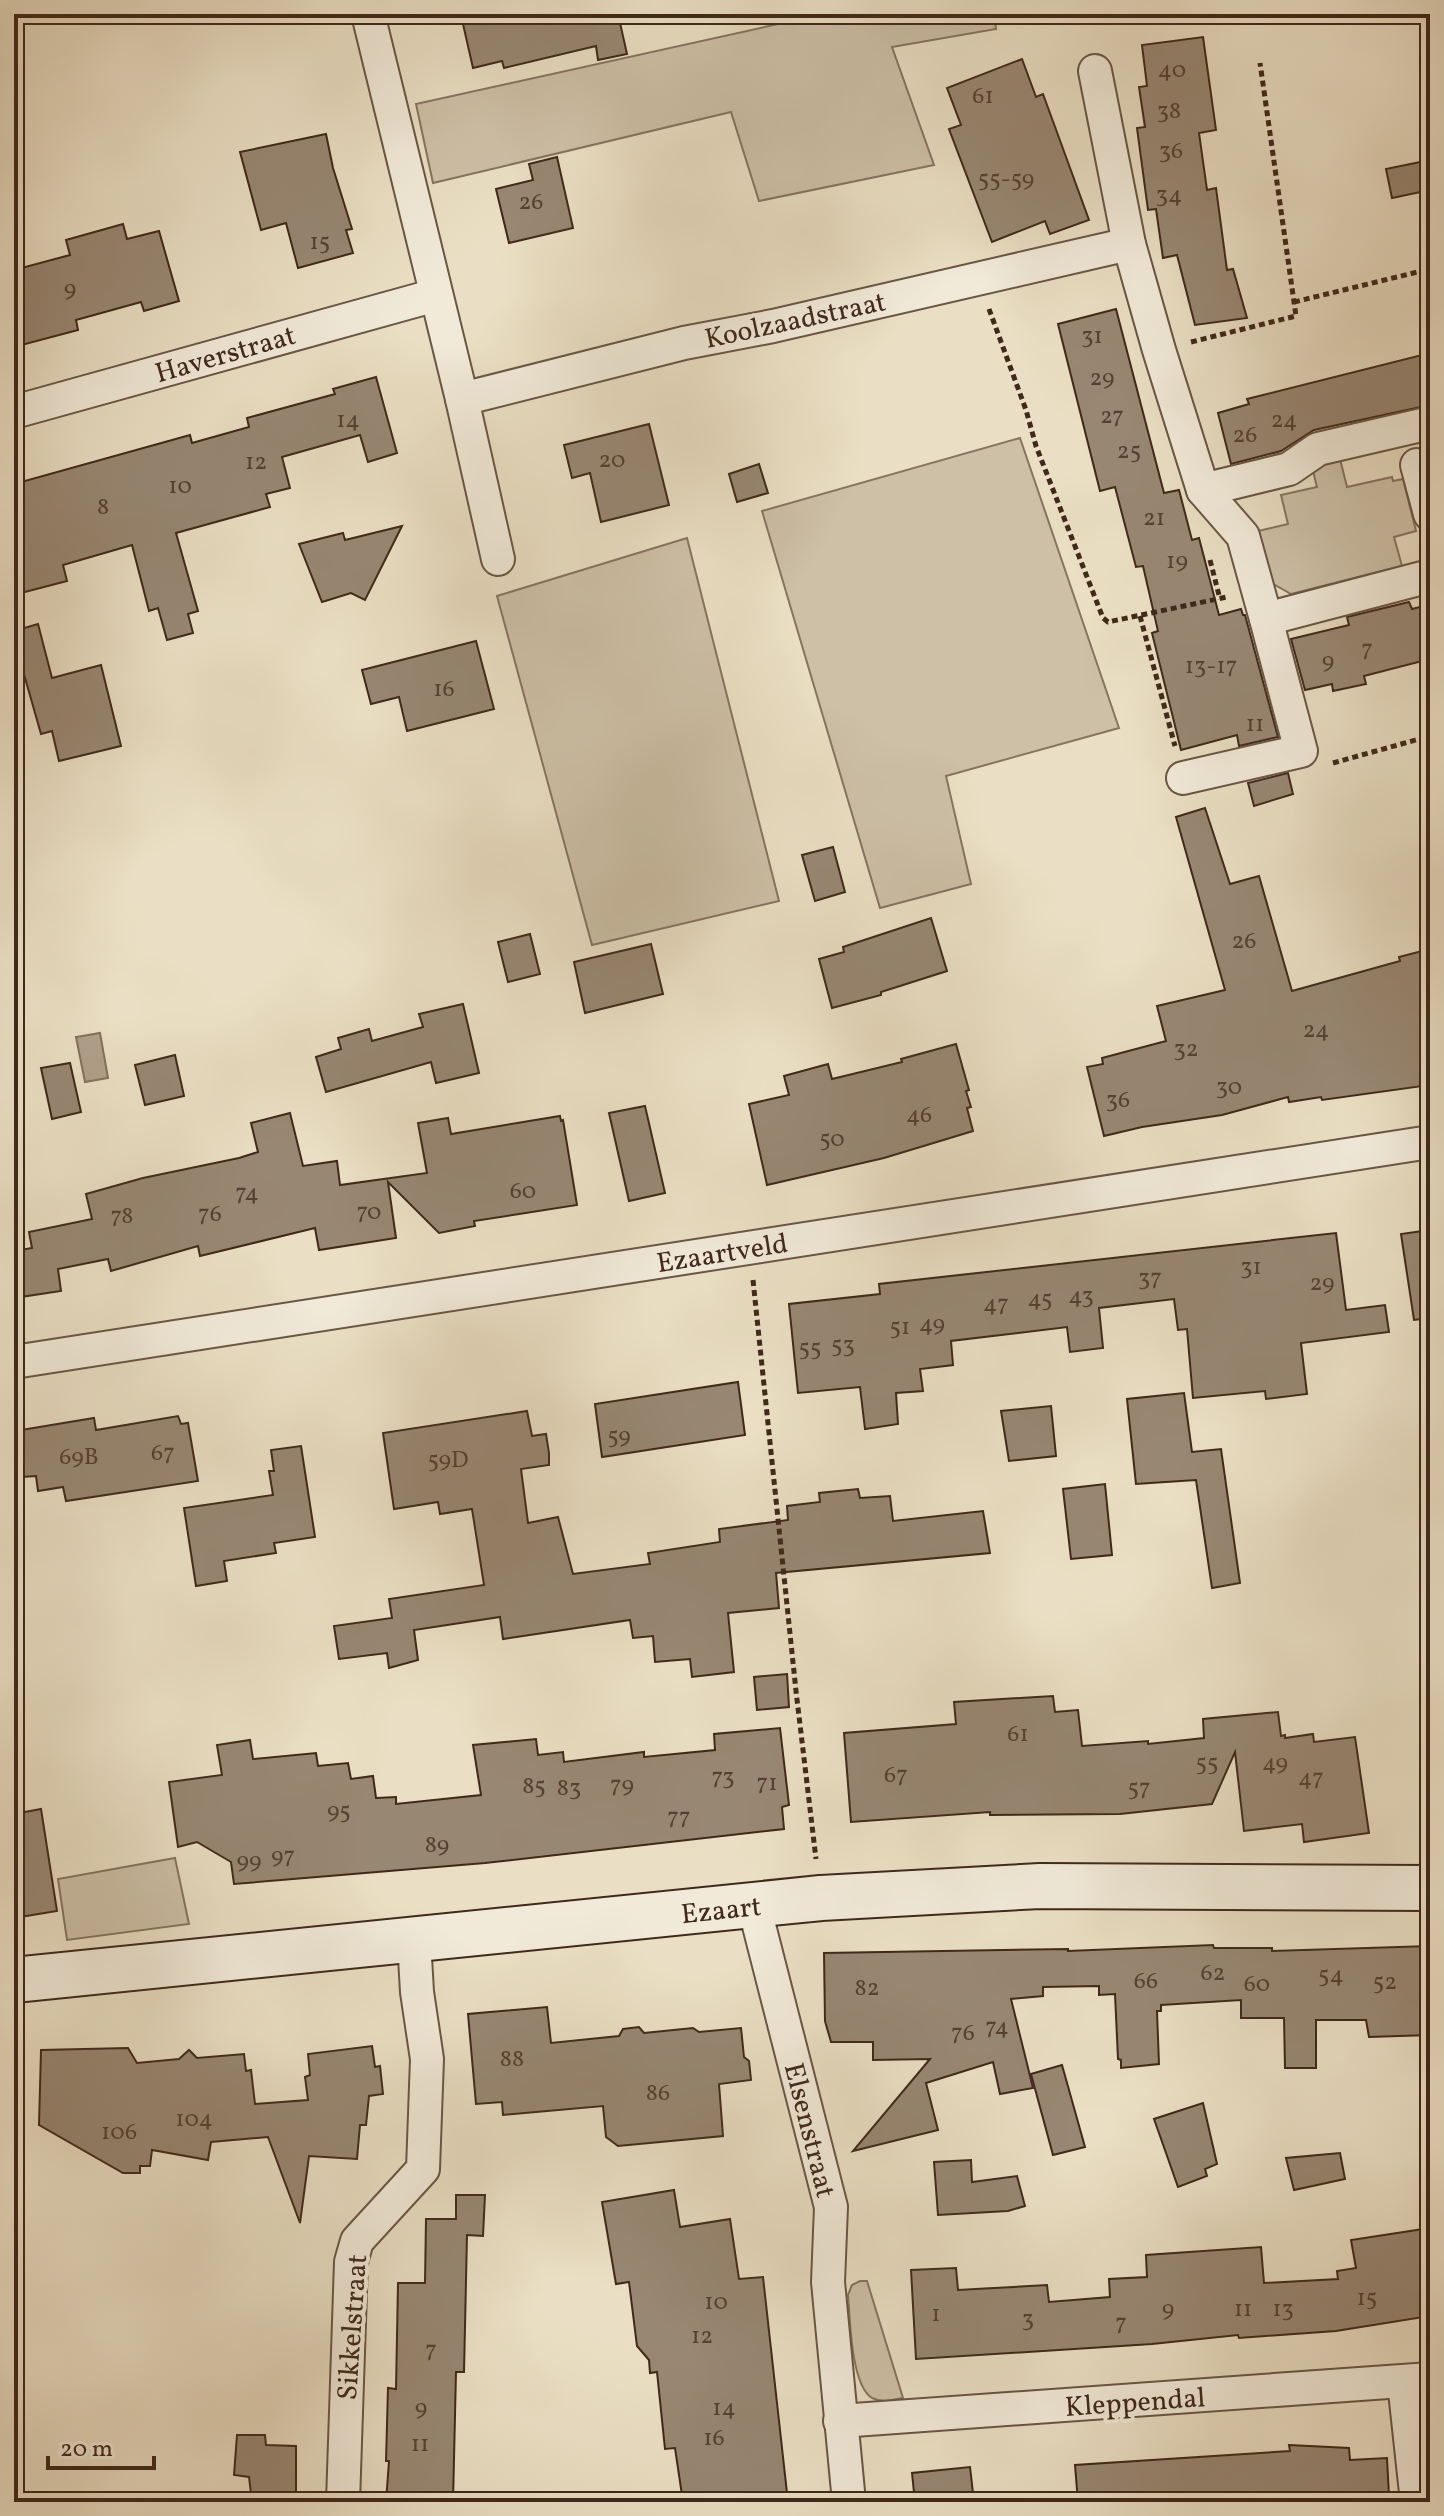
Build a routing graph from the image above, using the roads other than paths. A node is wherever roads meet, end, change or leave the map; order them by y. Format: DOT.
graph roads {
  1 [pos="368,14"];
  2 [pos="1095,71"];
  3 [pos="1129,244"];
  4 [pos="436,295"];
  5 [pos="462,399"];
  6 [pos="14,412"];
  7 [pos="1430,423"];
  8 [pos="1417,465"];
  9 [pos="1203,490"];
  10 [pos="1430,514"];
  11 [pos="498,559"];
  12 [pos="1430,576"];
  13 [pos="1262,605"];
  14 [pos="1183,778"];
  15 [pos="1430,1142"];
  16 [pos="14,1362"];
  17 [pos="1430,1888"];
  18 [pos="754,1906"];
  19 [pos="414,1940"];
  20 [pos="14,1980"];
  21 [pos="1417,2381"];
  22 [pos="840,2421"];
  23 [pos="343,2502"];
  24 [pos="849,2502"];
  25 [pos="1417,2502"];
  1 -- 4 [label="street"];
  2 -- 3 [label="street"];
  3 -- 5 [label="street, Koolzaadstraat"];
  3 -- 9 [label="street"];
  4 -- 5 [label="street"];
  4 -- 6 [label="street, Haverstraat"];
  5 -- 11 [label="street"];
  7 -- 9 [label="street"];
  8 -- 10 [label="street"];
  9 -- 13 [label="street"];
  12 -- 13 [label="street"];
  13 -- 14 [label="street"];
  15 -- 16 [label="street, Ezaartveld"];
  17 -- 18 [label="main road, Ezaart"];
  18 -- 19 [label="main road, Ezaart"];
  18 -- 22 [label="street, Elsenstraat"];
  19 -- 20 [label="main road, Ezaart"];
  19 -- 23 [label="street, Sikkelstraat"];
  21 -- 22 [label="street, Kleppendal"];
  21 -- 25 [label="street"];
  22 -- 24 [label="street, Elsenstraat"];
}
